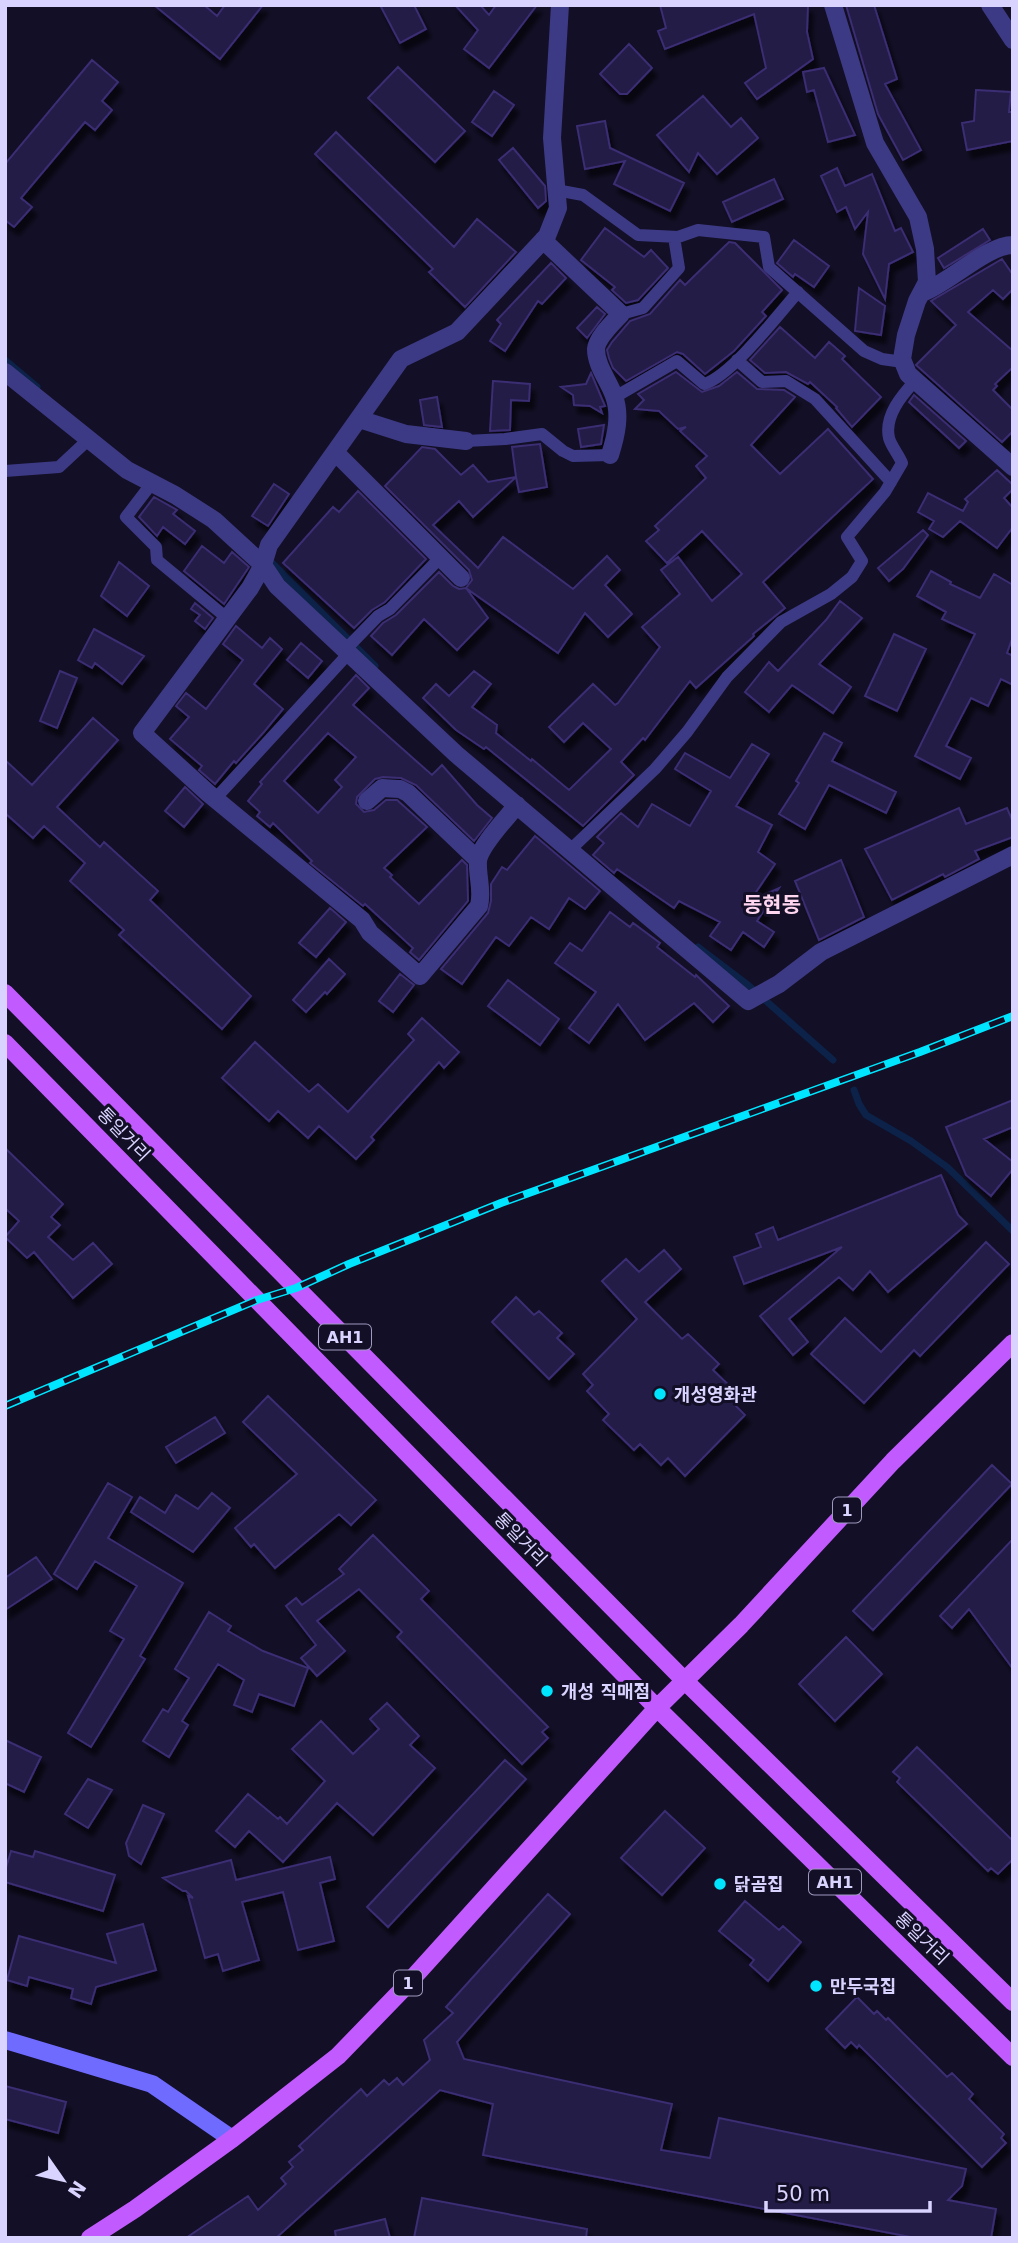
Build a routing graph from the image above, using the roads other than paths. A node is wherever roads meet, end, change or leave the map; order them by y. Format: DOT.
graph roads {
  1 [pos="560,5"];
  2 [pos="833,5"];
  3 [pos="990,5"];
  4 [pos="1013,40"];
  5 [pos="556,190"];
  6 [pos="674,237"];
  7 [pos="543,240"];
  8 [pos="1013,245"];
  9 [pos="798,292"];
  10 [pos="922,293"];
  11 [pos="621,314"];
  12 [pos="737,360"];
  13 [pos="903,362"];
  14 [pos="5,372"];
  15 [pos="915,381"];
  16 [pos="615,397"];
  17 [pos="359,419"];
  18 [pos="88,440"];
  19 [pos="466,441"];
  20 [pos="335,452"];
  21 [pos="610,455"];
  22 [pos="1013,467"];
  23 [pos="5,471"];
  24 [pos="891,482"];
  25 [pos="152,483"];
  26 [pos="440,558"];
  27 [pos="263,564"];
  28 [pos="461,578"];
  29 [pos="227,618"];
  30 [pos="346,651"];
  31 [pos="215,799"];
  32 [pos="367,801"];
  33 [pos="517,805"];
  34 [pos="574,847"];
  35 [pos="1013,855"];
  36 [pos="478,860"];
  37 [pos="5,993"];
  38 [pos="5,1044"];
  39 [pos="1013,1343"];
  40 [pos="685,1681"];
  41 [pos="657,1708"];
  42 [pos="1013,2002"];
  43 [pos="5,2040"];
  44 [pos="1013,2057"];
  45 [pos="233,2139"];
  46 [pos="90,2238"];
  1 -- 5 [label="street"];
  2 -- 10 [label="street"];
  3 -- 4 [label="street"];
  5 -- 6 [label="lane"];
  5 -- 7 [label="street"];
  6 -- 9 [label="lane"];
  6 -- 11 [label="lane"];
  7 -- 11 [label="street"];
  7 -- 17 [label="street"];
  8 -- 10 [label="street"];
  9 -- 12 [label="lane"];
  9 -- 13 [label="lane"];
  10 -- 13 [label="street"];
  11 -- 16 [label="street"];
  12 -- 16 [label="lane"];
  12 -- 24 [label="lane"];
  13 -- 15 [label="street"];
  14 -- 18 [label="street"];
  15 -- 22 [label="street"];
  15 -- 24 [label="lane"];
  16 -- 21 [label="street"];
  17 -- 19 [label="street"];
  17 -- 20 [label="street"];
  18 -- 23 [label="lane"];
  18 -- 25 [label="street"];
  19 -- 21 [label="lane"];
  20 -- 26 [label="street"];
  20 -- 27 [label="street"];
  24 -- 34 [label="lane"];
  25 -- 27 [label="street"];
  25 -- 29 [label="lane"];
  26 -- 28 [label="street"];
  26 -- 30 [label="lane"];
  27 -- 29 [label="street"];
  27 -- 30 [label="street"];
  29 -- 31 [label="street"];
  30 -- 31 [label="lane"];
  30 -- 33 [label="street"];
  31 -- 36 [label="street"];
  32 -- 36 [label="street"];
  33 -- 34 [label="street"];
  33 -- 36 [label="street"];
  34 -- 35 [label="street"];
  37 -- 40 [label="main road, 통일거리 / AH1"];
  38 -- 41 [label="main road, 통일거리 / AH1"];
  39 -- 40 [label="main road, 1"];
  40 -- 41 [label="main road, 1"];
  40 -- 42 [label="main road, 통일거리 / AH1"];
  41 -- 44 [label="main road, 통일거리 / AH1"];
  41 -- 45 [label="main road, 1"];
  43 -- 45 [label="main road"];
  45 -- 46 [label="main road, 1"];
}
